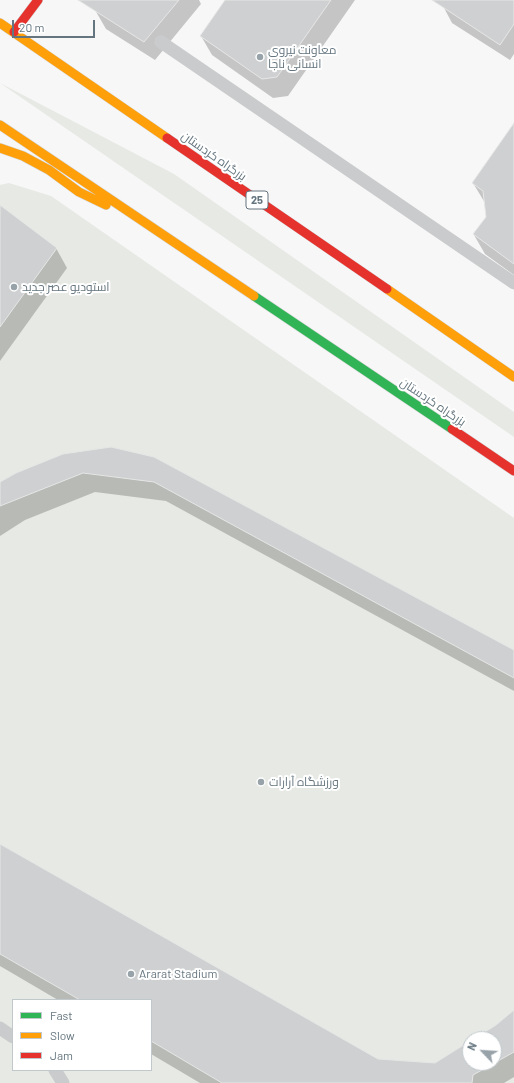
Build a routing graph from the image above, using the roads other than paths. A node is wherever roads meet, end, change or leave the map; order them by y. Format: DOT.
graph roads {
  1 [pos="38,0"];
  2 [pos="0,23"];
  3 [pos="14,32"];
  4 [pos="161,42"];
  5 [pos="0,125"];
  6 [pos="0,148"];
  7 [pos="154,228"];
  8 [pos="514,283"];
  9 [pos="514,377"];
  10 [pos="514,471"];
  11 [pos="0,1028"];
  12 [pos="12,1036"];
  13 [pos="56,1071"];
  14 [pos="63,1083"];
  1 -- 3 [label="main road"];
  2 -- 3 [label="main road, بزرگراه کردستان / 25"];
  3 -- 9 [label="main road, بزرگراه کردستان / 25"];
  4 -- 8 [label="lane"];
  5 -- 7 [label="main road, بزرگراه کردستان"];
  6 -- 7 [label="main road"];
  7 -- 10 [label="main road, بزرگراه کردستان"];
  11 -- 12 [label="lane"];
  13 -- 14 [label="lane"];
}
